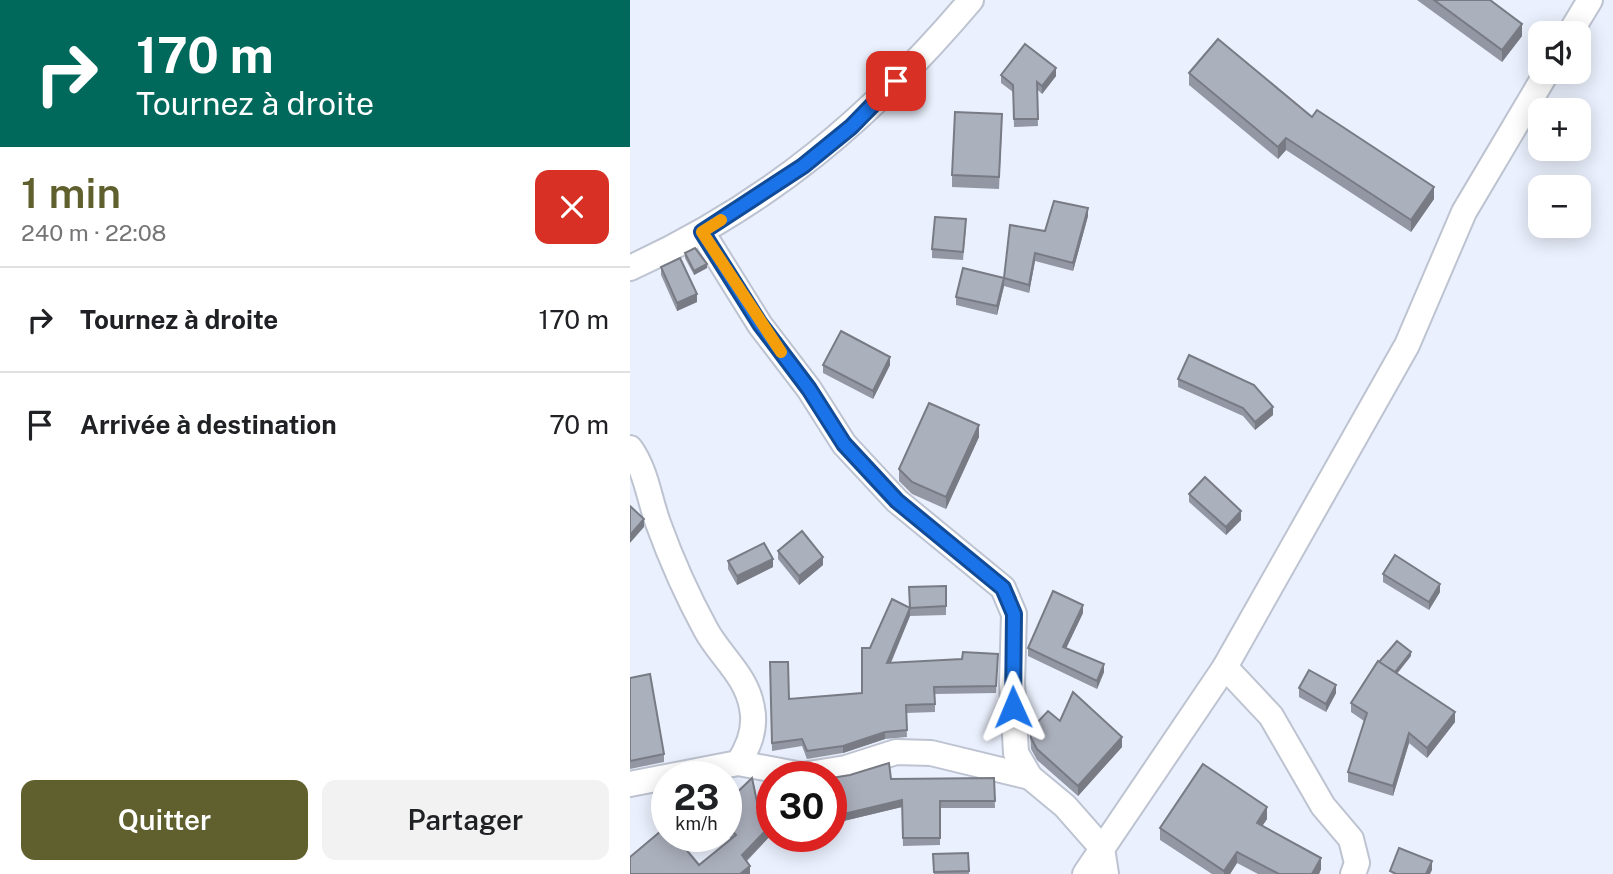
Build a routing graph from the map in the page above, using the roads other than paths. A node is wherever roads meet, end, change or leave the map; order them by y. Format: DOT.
graph roads {
  1 [pos="971,0"];
  2 [pos="1590,0"];
  3 [pos="1577,21"];
  4 [pos="1540,84"];
  5 [pos="702,232"];
  6 [pos="630,268"];
  7 [pos="630,449"];
  8 [pos="1225,667"];
  9 [pos="739,761"];
  10 [pos="742,763"];
  11 [pos="1030,777"];
  12 [pos="651,780"];
  13 [pos="630,784"];
  14 [pos="1102,848"];
  15 [pos="1085,874"];
  16 [pos="1106,874"];
  17 [pos="1353,874"];
  1 -- 5 [label="street"];
  2 -- 3 [label="street"];
  4 -- 8 [label="street"];
  5 -- 6 [label="street"];
  5 -- 11 [label="street"];
  7 -- 9 [label="street"];
  8 -- 14 [label="street"];
  8 -- 17 [label="street"];
  10 -- 11 [label="street"];
  11 -- 14 [label="street"];
  12 -- 13 [label="street"];
  14 -- 15 [label="street"];
  14 -- 16 [label="street"];
}
